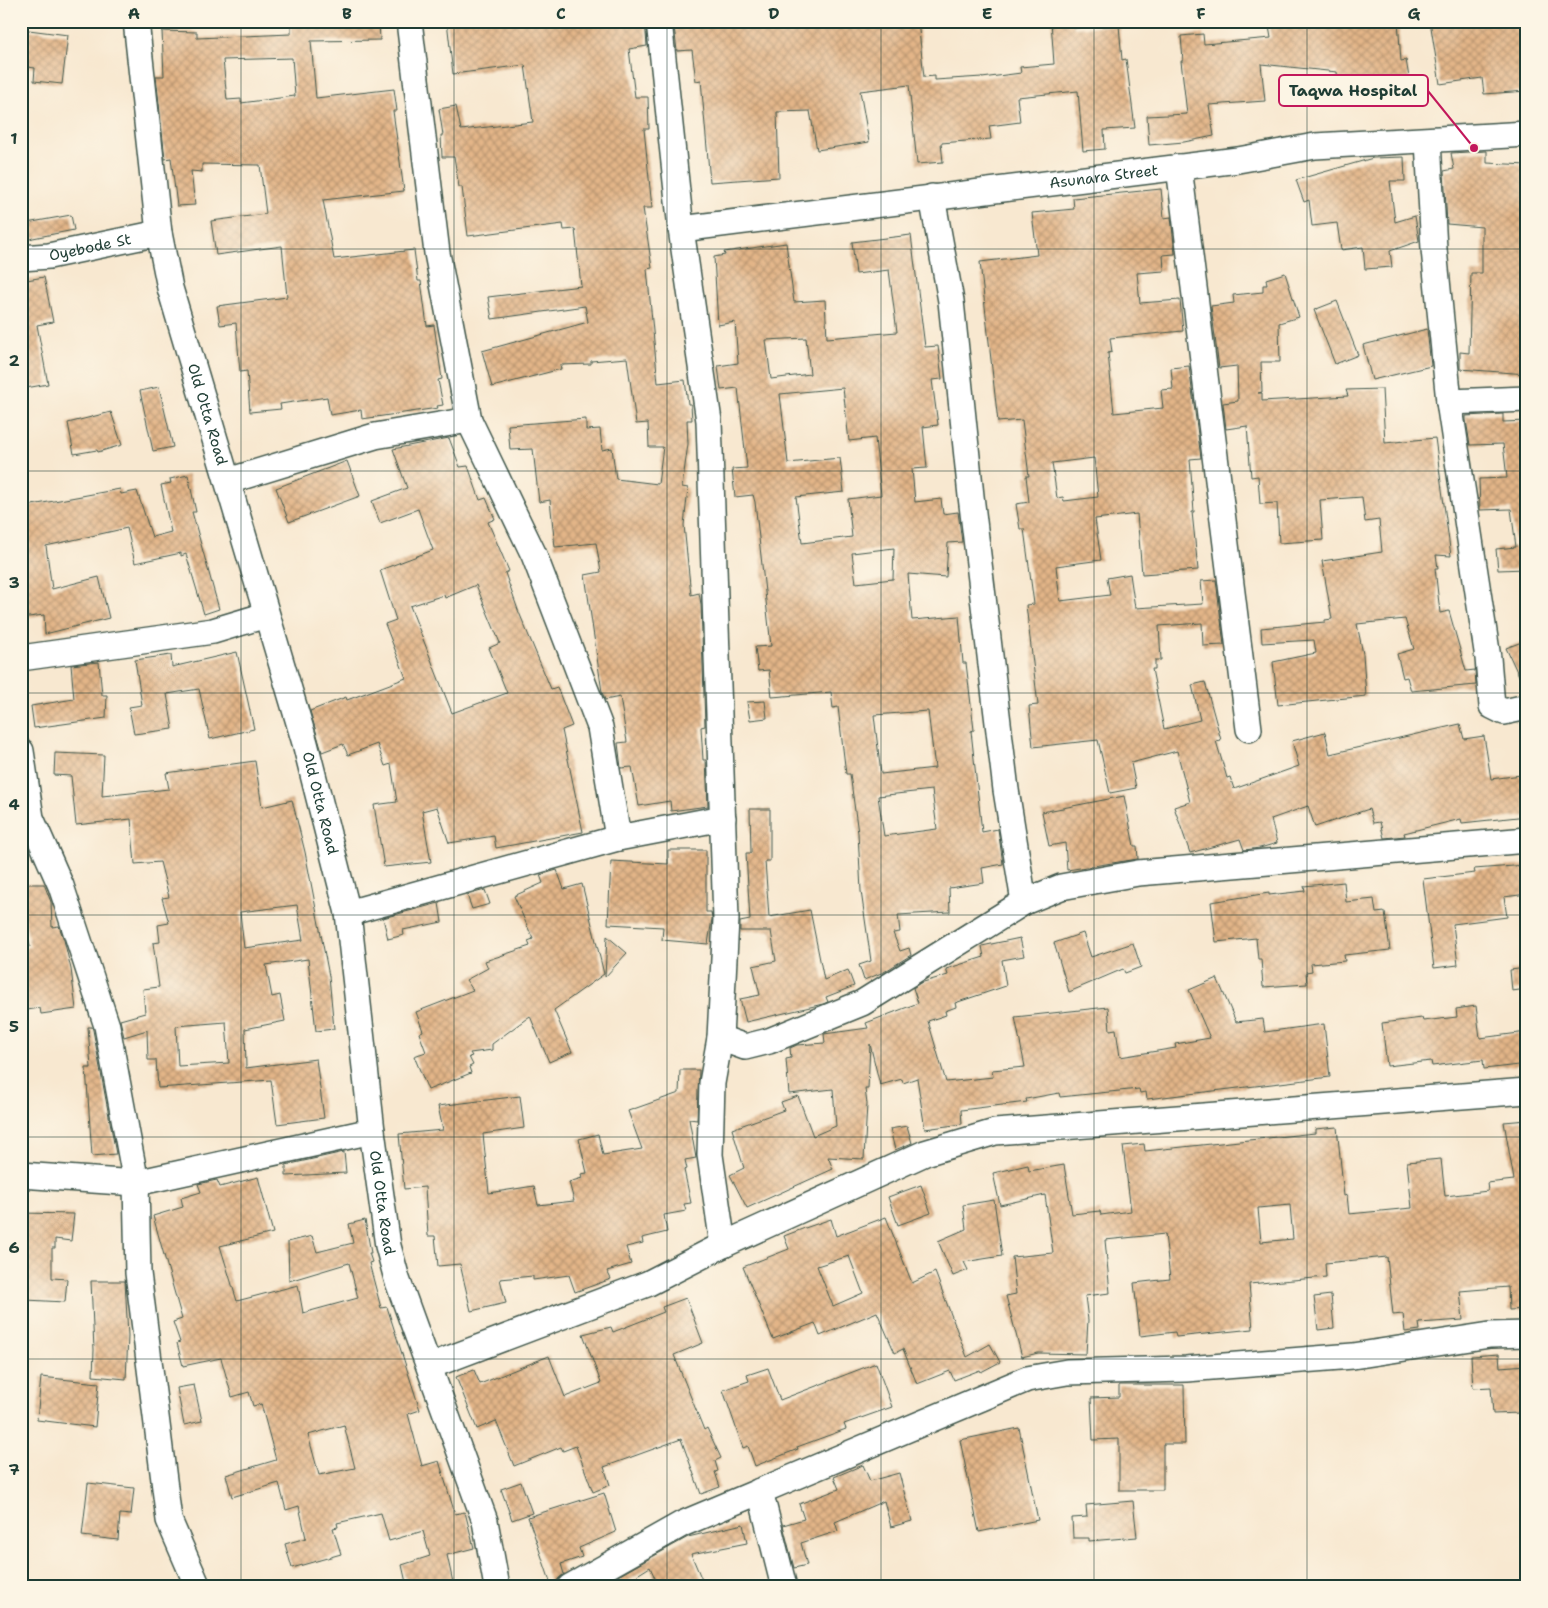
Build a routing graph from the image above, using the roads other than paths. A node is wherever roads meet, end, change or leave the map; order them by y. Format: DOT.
graph roads {
  1 [pos="136,21"];
  2 [pos="410,21"];
  3 [pos="659,21"];
  4 [pos="1527,134"];
  5 [pos="1428,141"];
  6 [pos="1179,167"];
  7 [pos="932,197"];
  8 [pos="681,229"];
  9 [pos="159,233"];
  10 [pos="21,258"];
  11 [pos="1527,399"];
  12 [pos="1449,402"];
  13 [pos="469,420"];
  14 [pos="228,481"];
  15 [pos="266,615"];
  16 [pos="21,658"];
  17 [pos="1527,707"];
  18 [pos="1249,730"];
  19 [pos="21,751"];
  20 [pos="723,818"];
  21 [pos="618,838"];
  22 [pos="1527,840"];
  23 [pos="1024,902"];
  24 [pos="348,913"];
  25 [pos="720,1038"];
  26 [pos="1527,1090"];
  27 [pos="372,1131"];
  28 [pos="21,1175"];
  29 [pos="136,1182"];
  30 [pos="723,1245"];
  31 [pos="1527,1334"];
  32 [pos="430,1366"];
  33 [pos="760,1491"];
  34 [pos="198,1587"];
  35 [pos="497,1587"];
  36 [pos="570,1587"];
  37 [pos="784,1587"];
  1 -- 9 [label="street, Old Otta Road"];
  2 -- 13 [label="street"];
  3 -- 8 [label="street"];
  4 -- 5 [label="street, Asunara Street"];
  5 -- 6 [label="street, Asunara Street"];
  5 -- 12 [label="street"];
  6 -- 7 [label="street, Asunara Street"];
  6 -- 18 [label="street"];
  7 -- 8 [label="street, Asunara Street"];
  7 -- 23 [label="street"];
  8 -- 20 [label="street"];
  9 -- 10 [label="street, Oyebode St"];
  9 -- 14 [label="street, Old Otta Road"];
  11 -- 12 [label="street"];
  12 -- 17 [label="street"];
  13 -- 14 [label="street"];
  13 -- 21 [label="street"];
  14 -- 15 [label="street, Old Otta Road"];
  15 -- 16 [label="street"];
  15 -- 24 [label="street, Old Otta Road"];
  19 -- 29 [label="street"];
  20 -- 21 [label="street"];
  20 -- 25 [label="street"];
  21 -- 24 [label="street"];
  22 -- 23 [label="street"];
  23 -- 25 [label="street"];
  24 -- 27 [label="street, Old Otta Road"];
  25 -- 30 [label="street"];
  26 -- 30 [label="street"];
  27 -- 29 [label="street"];
  27 -- 32 [label="street, Old Otta Road"];
  28 -- 29 [label="street"];
  29 -- 34 [label="street"];
  30 -- 32 [label="street"];
  31 -- 33 [label="street"];
  32 -- 35 [label="street, Old Otta Road"];
  33 -- 36 [label="street"];
  33 -- 37 [label="street"];
}
